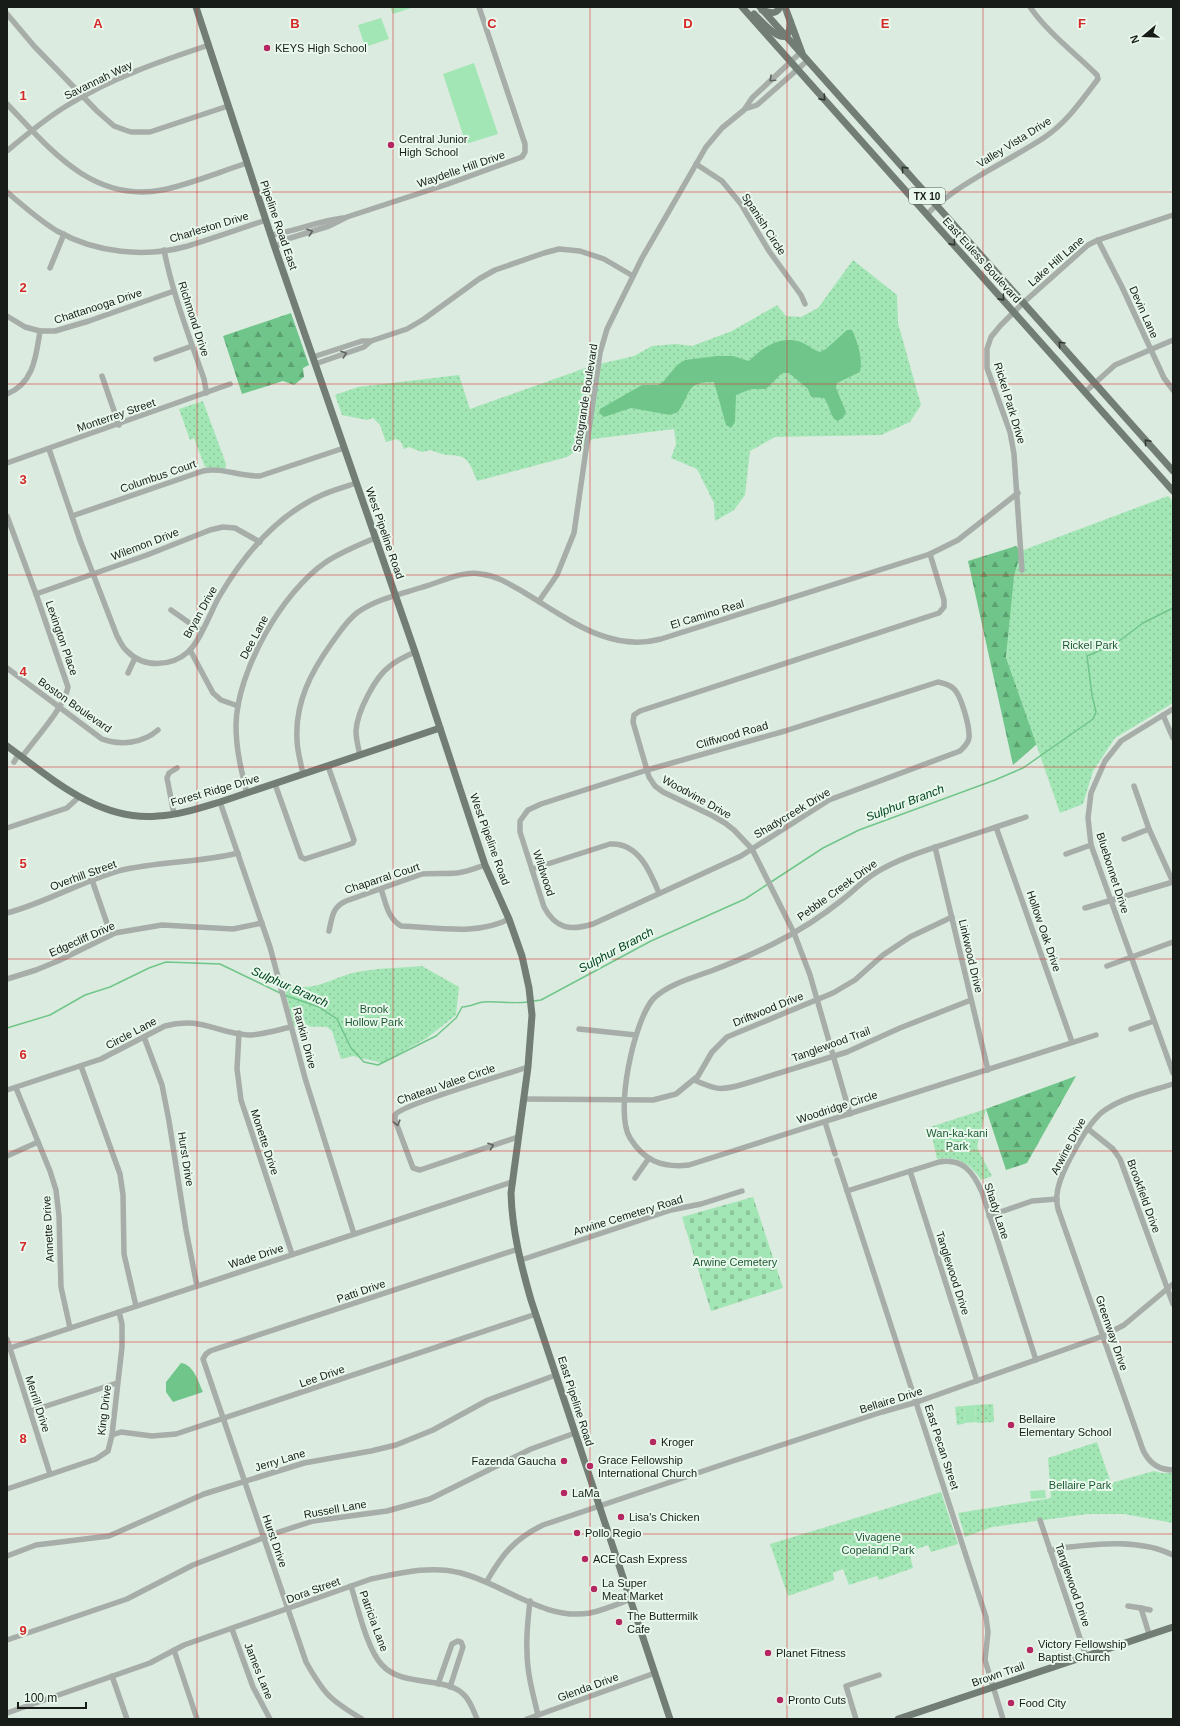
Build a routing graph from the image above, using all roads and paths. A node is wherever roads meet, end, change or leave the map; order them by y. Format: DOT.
graph roads {
  1 [pos="196,7"];
  2 [pos="479,7"];
  3 [pos="742,7"];
  4 [pos="746,7"];
  5 [pos="780,7"];
  6 [pos="785,7"];
  7 [pos="1030,7"];
  8 [pos="761,9"];
  9 [pos="7,14"];
  10 [pos="790,21"];
  11 [pos="784,35"];
  12 [pos="208,45"];
  13 [pos="803,57"];
  14 [pos="791,62"];
  15 [pos="797,69"];
  16 [pos="82,96"];
  17 [pos="7,104"];
  18 [pos="228,106"];
  19 [pos="744,110"];
  20 [pos="32,130"];
  21 [pos="7,151"];
  22 [pos="247,162"];
  23 [pos="696,164"];
  24 [pos="7,192"];
  25 [pos="936,205"];
  26 [pos="927,214"];
  27 [pos="1173,215"];
  28 [pos="347,217"];
  29 [pos="266,220"];
  30 [pos="64,234"];
  31 [pos="271,235"];
  32 [pos="1098,240"];
  33 [pos="275,248"];
  34 [pos="164,250"];
  35 [pos="50,268"];
  36 [pos="633,276"];
  37 [pos="174,291"];
  38 [pos="1023,303"];
  39 [pos="805,304"];
  40 [pos="1014,312"];
  41 [pos="7,316"];
  42 [pos="40,331"];
  43 [pos="1173,340"];
  44 [pos="371,341"];
  45 [pos="192,346"];
  46 [pos="1150,350"];
  47 [pos="313,357"];
  48 [pos="156,360"];
  49 [pos="315,364"];
  50 [pos="102,376"];
  51 [pos="1095,382"];
  52 [pos="230,384"];
  53 [pos="1173,390"];
  54 [pos="1085,392"];
  55 [pos="206,393"];
  56 [pos="7,394"];
  57 [pos="119,425"];
  58 [pos="344,448"];
  59 [pos="49,449"];
  60 [pos="7,463"];
  61 [pos="1173,471"];
  62 [pos="356,483"];
  63 [pos="1173,491"];
  64 [pos="1018,493"];
  65 [pos="7,516"];
  66 [pos="72,516"];
  67 [pos="375,538"];
  68 [pos="260,542"];
  69 [pos="930,554"];
  70 [pos="1022,570"];
  71 [pos="93,575"];
  72 [pos="36,594"];
  73 [pos="395,596"];
  74 [pos="539,602"];
  75 [pos="171,610"];
  76 [pos="202,631"];
  77 [pos="190,650"];
  78 [pos="415,652"];
  79 [pos="135,658"];
  80 [pos="7,668"];
  81 [pos="128,673"];
  82 [pos="948,684"];
  83 [pos="238,706"];
  84 [pos="59,708"];
  85 [pos="1173,708"];
  86 [pos="1163,715"];
  87 [pos="440,728"];
  88 [pos="158,730"];
  89 [pos="1173,738"];
  90 [pos="7,746"];
  91 [pos="360,755"];
  92 [pos="20,756"];
  93 [pos="14,762"];
  94 [pos="328,766"];
  95 [pos="177,768"];
  96 [pos="647,770"];
  97 [pos="303,774"];
  98 [pos="274,784"];
  99 [pos="1134,786"];
  100 [pos="247,793"];
  101 [pos="79,797"];
  102 [pos="220,802"];
  103 [pos="174,814"];
  104 [pos="525,814"];
  105 [pos="1026,817"];
  106 [pos="996,827"];
  107 [pos="7,828"];
  108 [pos="1150,829"];
  109 [pos="1124,839"];
  110 [pos="1091,845"];
  111 [pos="935,847"];
  112 [pos="752,850"];
  113 [pos="238,854"];
  114 [pos="1066,854"];
  115 [pos="485,865"];
  116 [pos="532,869"];
  117 [pos="92,880"];
  118 [pos="1173,882"];
  119 [pos="382,889"];
  120 [pos="659,893"];
  121 [pos="1111,901"];
  122 [pos="1085,908"];
  123 [pos="7,913"];
  124 [pos="952,917"];
  125 [pos="509,919"];
  126 [pos="262,923"];
  127 [pos="568,928"];
  128 [pos="329,931"];
  129 [pos="794,933"];
  130 [pos="111,935"];
  131 [pos="1173,942"];
  132 [pos="1132,958"];
  133 [pos="1107,966"];
  134 [pos="7,979"];
  135 [pos="818,999"];
  136 [pos="971,1000"];
  137 [pos="1154,1021"];
  138 [pos="291,1027"];
  139 [pos="579,1029"];
  140 [pos="1132,1029"];
  141 [pos="239,1033"];
  142 [pos="636,1034"];
  143 [pos="1096,1035"];
  144 [pos="144,1038"];
  145 [pos="1072,1042"];
  146 [pos="834,1056"];
  147 [pos="81,1066"];
  148 [pos="528,1067"];
  149 [pos="988,1070"];
  150 [pos="1173,1072"];
  151 [pos="694,1080"];
  152 [pos="1173,1084"];
  153 [pos="16,1088"];
  154 [pos="7,1090"];
  155 [pos="524,1099"];
  156 [pos="624,1100"];
  157 [pos="850,1114"];
  158 [pos="825,1122"];
  159 [pos="1088,1129"];
  160 [pos="518,1137"];
  161 [pos="38,1142"];
  162 [pos="835,1154"];
  163 [pos="7,1156"];
  164 [pos="649,1158"];
  165 [pos="836,1160"];
  166 [pos="910,1171"];
  167 [pos="634,1178"];
  168 [pos="512,1182"];
  169 [pos="742,1191"];
  170 [pos="847,1191"];
  171 [pos="1057,1200"];
  172 [pos="989,1216"];
  173 [pos="354,1234"];
  174 [pos="518,1249"];
  175 [pos="292,1254"];
  176 [pos="521,1260"];
  177 [pos="1173,1284"];
  178 [pos="197,1286"];
  179 [pos="1168,1289"];
  180 [pos="1173,1304"];
  181 [pos="136,1306"];
  182 [pos="119,1312"];
  183 [pos="536,1314"];
  184 [pos="70,1328"];
  185 [pos="1102,1336"];
  186 [pos="7,1339"];
  187 [pos="8,1349"];
  188 [pos="210,1352"];
  189 [pos="1036,1360"];
  190 [pos="556,1375"];
  191 [pos="978,1381"];
  192 [pos="117,1383"];
  193 [pos="917,1402"];
  194 [pos="31,1412"];
  195 [pos="223,1419"];
  196 [pos="576,1433"];
  197 [pos="112,1435"];
  198 [pos="1173,1470"];
  199 [pos="50,1474"];
  200 [pos="244,1481"];
  201 [pos="7,1489"];
  202 [pos="600,1506"];
  203 [pos="1040,1520"];
  204 [pos="263,1538"];
  205 [pos="1050,1550"];
  206 [pos="1173,1555"];
  207 [pos="7,1556"];
  208 [pos="487,1581"];
  209 [pos="351,1586"];
  210 [pos="631,1599"];
  211 [pos="530,1601"];
  212 [pos="1128,1606"];
  213 [pos="1141,1608"];
  214 [pos="288,1610"];
  215 [pos="1150,1610"];
  216 [pos="1173,1626"];
  217 [pos="232,1629"];
  218 [pos="1150,1634"];
  219 [pos="7,1640"];
  220 [pos="174,1650"];
  221 [pos="1086,1656"];
  222 [pos="655,1673"];
  223 [pos="879,1675"];
  224 [pos="112,1676"];
  225 [pos="438,1684"];
  226 [pos="450,1687"];
  227 [pos="993,1687"];
  228 [pos="7,1713"];
  229 [pos="538,1715"];
  230 [pos="9,1719"];
  231 [pos="127,1719"];
  232 [pos="197,1719"];
  233 [pos="270,1719"];
  234 [pos="362,1719"];
  235 [pos="477,1719"];
  236 [pos="527,1719"];
  237 [pos="670,1719"];
  238 [pos="856,1719"];
  239 [pos="898,1719"];
  240 [pos="1003,1719"];
  1 -- 12 [label="main road, Pipeline Road East"];
  2 -- 28 [label="street, Waydelle Hill Drive"];
  3 -- 14 [label="main road, East Euless Boulevard / TX 10"];
  4 -- 11 [label="main road"];
  5 -- 8 [label="main road"];
  6 -- 10 [label="main road"];
  7 -- 25 [label="street, Valley Vista Drive"];
  8 -- 11 [label="main road, East Euless Boulevard / TX 10"];
  9 -- 16 [label="street"];
  10 -- 11 [label="main road"];
  10 -- 13 [label="main road"];
  11 -- 13 [label="main road, East Euless Boulevard / TX 10"];
  12 -- 16 [label="street, Savannah Way"];
  12 -- 18 [label="main road, Pipeline Road East"];
  13 -- 14 [label="street, Sotogrande Boulevard"];
  13 -- 15 [label="street, Sotogrande Boulevard"];
  25 -- 13 [label="main road, East Euless Boulevard / TX 10, one-way"];
  14 -- 15 [label="main road, East Euless Boulevard / TX 10"];
  14 -- 19 [label="street, Sotogrande Boulevard, one-way"];
  15 -- 19 [label="street, Sotogrande Boulevard"];
  15 -- 26 [label="main road, East Euless Boulevard / TX 10, one-way"];
  16 -- 18 [label="street"];
  16 -- 20 [label="street, Savannah Way"];
  17 -- 20 [label="street"];
  18 -- 22 [label="main road, Pipeline Road East"];
  19 -- 23 [label="street, Sotogrande Boulevard"];
  20 -- 21 [label="street, Savannah Way"];
  20 -- 22 [label="street"];
  22 -- 29 [label="main road, Pipeline Road East"];
  23 -- 36 [label="street, Sotogrande Boulevard"];
  23 -- 39 [label="street, Spanish Circle"];
  24 -- 30 [label="street, Charleston Drive"];
  25 -- 26 [label="street, Valley Vista Drive"];
  25 -- 38 [label="main road, East Euless Boulevard / TX 10"];
  26 -- 40 [label="main road, East Euless Boulevard / TX 10, one-way"];
  27 -- 32 [label="street, Lake Hill Lane"];
  28 -- 31 [label="street, Waydelle Hill Drive"];
  33 -- 28 [label="street, Waydelle Hill Drive, one-way"];
  29 -- 31 [label="main road, Pipeline Road East"];
  29 -- 34 [label="street, Charleston Drive"];
  30 -- 34 [label="street, Charleston Drive"];
  30 -- 35 [label="street"];
  31 -- 33 [label="main road, Pipeline Road East"];
  32 -- 38 [label="street, Lake Hill Lane"];
  32 -- 46 [label="street, Devin Lane"];
  33 -- 47 [label="main road, Pipeline Road East"];
  34 -- 37 [label="street, Richmond Drive"];
  36 -- 44 [label="street"];
  36 -- 74 [label="street, Sotogrande Boulevard"];
  37 -- 42 [label="street, Chattanooga Drive"];
  37 -- 45 [label="street, Richmond Drive"];
  38 -- 40 [label="street, Rickel Park Drive"];
  51 -- 38 [label="main road, East Euless Boulevard / TX 10, one-way"];
  40 -- 54 [label="main road, East Euless Boulevard / TX 10"];
  40 -- 64 [label="street, Rickel Park Drive"];
  41 -- 42 [label="street, Chattanooga Drive"];
  42 -- 56 [label="street"];
  43 -- 46 [label="street"];
  44 -- 47 [label="street"];
  49 -- 44 [label="street, one-way"];
  45 -- 48 [label="street"];
  45 -- 55 [label="street, Richmond Drive"];
  46 -- 51 [label="street"];
  46 -- 53 [label="street, Devin Lane"];
  47 -- 49 [label="main road, Pipeline Road East"];
  49 -- 58 [label="main road, Pipeline Road East"];
  50 -- 57 [label="street"];
  51 -- 54 [label="street"];
  61 -- 51 [label="main road, East Euless Boulevard / TX 10, one-way"];
  52 -- 55 [label="street, Monterrey Street"];
  54 -- 63 [label="main road, East Euless Boulevard / TX 10"];
  55 -- 57 [label="street, Monterrey Street"];
  57 -- 59 [label="street, Monterrey Street"];
  58 -- 62 [label="main road, West Pipeline Road"];
  58 -- 66 [label="street, Columbus Court"];
  59 -- 60 [label="street, Monterrey Street"];
  59 -- 66 [label="street"];
  62 -- 67 [label="main road, West Pipeline Road"];
  62 -- 68 [label="street, Bryan Drive"];
  64 -- 69 [label="street, El Camino Real"];
  64 -- 70 [label="street, Rickel Park Drive"];
  65 -- 72 [label="street, Lexington Place"];
  66 -- 71 [label="street"];
  67 -- 73 [label="main road, West Pipeline Road"];
  67 -- 83 [label="street, Dee Lane"];
  68 -- 71 [label="street, Wilemon Drive"];
  68 -- 76 [label="street, Bryan Drive"];
  69 -- 74 [label="street, El Camino Real"];
  69 -- 96 [label="street, Woodvine Drive"];
  71 -- 72 [label="street, Wilemon Drive"];
  71 -- 79 [label="street"];
  72 -- 84 [label="street, Lexington Place"];
  73 -- 74 [label="street, El Camino Real"];
  73 -- 78 [label="main road, West Pipeline Road"];
  73 -- 97 [label="street, El Camino Real"];
  75 -- 76 [label="street"];
  76 -- 77 [label="street, Bryan Drive"];
  77 -- 79 [label="street, Bryan Drive"];
  77 -- 83 [label="street"];
  78 -- 87 [label="main road, West Pipeline Road"];
  78 -- 91 [label="street"];
  79 -- 81 [label="street"];
  80 -- 84 [label="street, Boston Boulevard"];
  82 -- 96 [label="street, Cliffwood Road"];
  82 -- 112 [label="street, Shadycreek Drive"];
  83 -- 100 [label="street, Dee Lane"];
  84 -- 88 [label="street, Boston Boulevard"];
  84 -- 92 [label="street, Lexington Place"];
  85 -- 86 [label="street, Bluebonnet Drive"];
  86 -- 89 [label="street"];
  86 -- 110 [label="street, Bluebonnet Drive"];
  87 -- 91 [label="main road, Forest Ridge Drive"];
  87 -- 115 [label="main road, West Pipeline Road"];
  90 -- 92 [label="main road, Forest Ridge Drive"];
  91 -- 94 [label="main road, Forest Ridge Drive"];
  92 -- 93 [label="street, Lexington Place"];
  92 -- 101 [label="main road, Forest Ridge Drive"];
  94 -- 97 [label="main road, Forest Ridge Drive"];
  94 -- 98 [label="street"];
  95 -- 103 [label="street"];
  96 -- 104 [label="street, Cliffwood Road"];
  96 -- 112 [label="street, Woodvine Drive"];
  97 -- 98 [label="main road, Forest Ridge Drive"];
  98 -- 100 [label="main road, Forest Ridge Drive"];
  99 -- 108 [label="street"];
  100 -- 102 [label="main road, Forest Ridge Drive"];
  101 -- 103 [label="main road, Forest Ridge Drive"];
  101 -- 107 [label="street"];
  102 -- 103 [label="main road, Forest Ridge Drive"];
  102 -- 113 [label="street, Rankin Drive"];
  104 -- 116 [label="street, Wildwood"];
  105 -- 106 [label="street, Pebble Creek Drive"];
  106 -- 111 [label="street, Pebble Creek Drive"];
  106 -- 145 [label="street, Hollow Oak Drive"];
  108 -- 109 [label="street"];
  108 -- 118 [label="street"];
  110 -- 114 [label="street"];
  110 -- 121 [label="street, Bluebonnet Drive"];
  111 -- 124 [label="street, Linkwood Drive"];
  111 -- 129 [label="street, Pebble Creek Drive"];
  112 -- 120 [label="street, Shadycreek Drive"];
  112 -- 129 [label="street, Woodvine Drive"];
  113 -- 117 [label="street, Overhill Street"];
  113 -- 126 [label="street, Rankin Drive"];
  115 -- 119 [label="street, Chaparral Court"];
  115 -- 125 [label="main road, West Pipeline Road"];
  116 -- 120 [label="street"];
  116 -- 127 [label="street, Wildwood"];
  117 -- 123 [label="street, Overhill Street"];
  117 -- 130 [label="street"];
  118 -- 121 [label="street"];
  119 -- 125 [label="street"];
  119 -- 128 [label="street, Chaparral Court"];
  120 -- 127 [label="street, Shadycreek Drive"];
  121 -- 122 [label="street"];
  121 -- 132 [label="street, Bluebonnet Drive"];
  124 -- 135 [label="street, Driftwood Drive"];
  124 -- 136 [label="street, Linkwood Drive"];
  125 -- 148 [label="main road, West Pipeline Road"];
  126 -- 130 [label="street, Edgecliff Drive"];
  126 -- 138 [label="street, Rankin Drive"];
  129 -- 135 [label="street, Woodvine Drive"];
  129 -- 142 [label="street, Pebble Creek Drive"];
  130 -- 134 [label="street, Edgecliff Drive"];
  131 -- 132 [label="street"];
  132 -- 133 [label="street"];
  132 -- 137 [label="street, Bluebonnet Drive"];
  135 -- 146 [label="street, Woodvine Drive"];
  135 -- 151 [label="street, Driftwood Drive"];
  136 -- 146 [label="street, Tanglewood Trail"];
  136 -- 149 [label="street, Linkwood Drive"];
  137 -- 140 [label="street"];
  137 -- 150 [label="street, Bluebonnet Drive"];
  138 -- 141 [label="street, Circle Lane"];
  138 -- 173 [label="street, Rankin Drive"];
  139 -- 142 [label="street"];
  141 -- 144 [label="street, Circle Lane"];
  141 -- 175 [label="street, Monette Drive"];
  142 -- 156 [label="street, Pebble Creek Drive"];
  143 -- 145 [label="street, Woodridge Circle"];
  144 -- 147 [label="street, Circle Lane"];
  144 -- 178 [label="street, Hurst Drive"];
  145 -- 149 [label="street, Woodridge Circle"];
  146 -- 151 [label="street, Tanglewood Trail"];
  146 -- 157 [label="street, Woodvine Drive"];
  147 -- 153 [label="street, Circle Lane"];
  147 -- 181 [label="street"];
  148 -- 155 [label="main road, West Pipeline Road"];
  148 -- 160 [label="street, Chateau Valee Circle, one-way"];
  149 -- 157 [label="street, Woodridge Circle"];
  151 -- 156 [label="street, Driftwood Drive"];
  152 -- 159 [label="street, Arwine Drive"];
  153 -- 154 [label="street, Circle Lane"];
  153 -- 161 [label="street, Annette Drive"];
  155 -- 156 [label="street, Driftwood Drive"];
  155 -- 160 [label="main road, West Pipeline Road"];
  156 -- 164 [label="street, Woodridge Circle"];
  157 -- 158 [label="street, Woodridge Circle"];
  158 -- 162 [label="street"];
  158 -- 164 [label="street, Woodridge Circle"];
  159 -- 171 [label="street, Arwine Drive"];
  159 -- 179 [label="street, Brookfield Drive"];
  160 -- 168 [label="main road, West Pipeline Road"];
  161 -- 163 [label="street"];
  161 -- 184 [label="street, Annette Drive"];
  164 -- 167 [label="street"];
  165 -- 170 [label="street, East Pecan Street"];
  166 -- 170 [label="street, Shady Lane"];
  166 -- 172 [label="street, Shady Lane"];
  166 -- 191 [label="street, Tanglewood Drive"];
  168 -- 173 [label="street, Wade Drive"];
  168 -- 174 [label="main road, West Pipeline Road"];
  169 -- 176 [label="street, Arwine Cemetery Road"];
  170 -- 193 [label="street, East Pecan Street"];
  171 -- 172 [label="street"];
  171 -- 185 [label="street, Greenway Drive"];
  172 -- 189 [label="street, Shady Lane"];
  173 -- 175 [label="street, Wade Drive"];
  174 -- 176 [label="main road, East Pipeline Road"];
  174 -- 188 [label="street, Patti Drive"];
  175 -- 178 [label="street, Wade Drive"];
  176 -- 183 [label="main road, East Pipeline Road"];
  177 -- 179 [label="street, Bellaire Drive"];
  178 -- 181 [label="street, Wade Drive"];
  179 -- 180 [label="street, Brookfield Drive"];
  179 -- 185 [label="street, Bellaire Drive"];
  181 -- 182 [label="street, Wade Drive"];
  182 -- 184 [label="street, Wade Drive"];
  182 -- 192 [label="street, King Drive"];
  183 -- 190 [label="main road, East Pipeline Road"];
  183 -- 195 [label="street, Lee Drive"];
  184 -- 187 [label="street, Wade Drive"];
  185 -- 189 [label="street, Bellaire Drive"];
  185 -- 198 [label="street, Greenway Drive"];
  186 -- 187 [label="street, Merrill Drive"];
  187 -- 194 [label="street, Merrill Drive"];
  188 -- 195 [label="street, Hurst Drive"];
  189 -- 191 [label="street, Bellaire Drive"];
  190 -- 196 [label="main road, East Pipeline Road"];
  190 -- 200 [label="street, Jerry Lane"];
  191 -- 193 [label="street, Bellaire Drive"];
  192 -- 194 [label="street"];
  192 -- 197 [label="street, King Drive"];
  193 -- 202 [label="street, Bellaire Drive"];
  193 -- 227 [label="street, East Pecan Street"];
  194 -- 199 [label="street, Merrill Drive"];
  195 -- 197 [label="street, Lee Drive"];
  195 -- 200 [label="street, Hurst Drive"];
  196 -- 202 [label="main road, East Pipeline Road"];
  196 -- 204 [label="street, Russell Lane"];
  197 -- 199 [label="street, King Drive"];
  199 -- 201 [label="street, King Drive"];
  200 -- 204 [label="street, Hurst Drive"];
  200 -- 207 [label="street, Jerry Lane"];
  202 -- 208 [label="street, Bellaire Drive"];
  202 -- 210 [label="main road, East Pipeline Road"];
  203 -- 205 [label="street, Tanglewood Drive"];
  204 -- 214 [label="street, Hurst Drive"];
  204 -- 219 [label="street, Russell Lane"];
  205 -- 206 [label="street"];
  205 -- 221 [label="street, Tanglewood Drive"];
  208 -- 209 [label="street, Dora Street"];
  208 -- 211 [label="street, Dora Street"];
  209 -- 214 [label="street, Dora Street"];
  209 -- 225 [label="street, Patricia Lane"];
  210 -- 211 [label="street, Dora Street"];
  210 -- 222 [label="main road, East Pipeline Road"];
  211 -- 229 [label="street"];
  212 -- 213 [label="street"];
  213 -- 215 [label="street"];
  213 -- 218 [label="street"];
  214 -- 217 [label="street, Dora Street"];
  214 -- 234 [label="street, Hurst Drive"];
  216 -- 218 [label="main road, Brown Trail"];
  217 -- 220 [label="street, Dora Street"];
  217 -- 233 [label="street, James Lane"];
  218 -- 221 [label="main road, Brown Trail"];
  220 -- 224 [label="street, Dora Street"];
  220 -- 232 [label="street"];
  221 -- 227 [label="main road, Brown Trail"];
  222 -- 229 [label="street, Glenda Drive"];
  222 -- 237 [label="main road, East Pipeline Road"];
  223 -- 238 [label="street"];
  224 -- 228 [label="street, Dora Street"];
  224 -- 231 [label="street"];
  225 -- 226 [label="street, Patricia Lane"];
  225 -- 226 [label="street"];
  226 -- 235 [label="street, Patricia Lane"];
  227 -- 239 [label="main road, Brown Trail"];
  227 -- 240 [label="street, East Pecan Street"];
  228 -- 230 [label="street"];
  229 -- 236 [label="street, Glenda Drive"];
}
